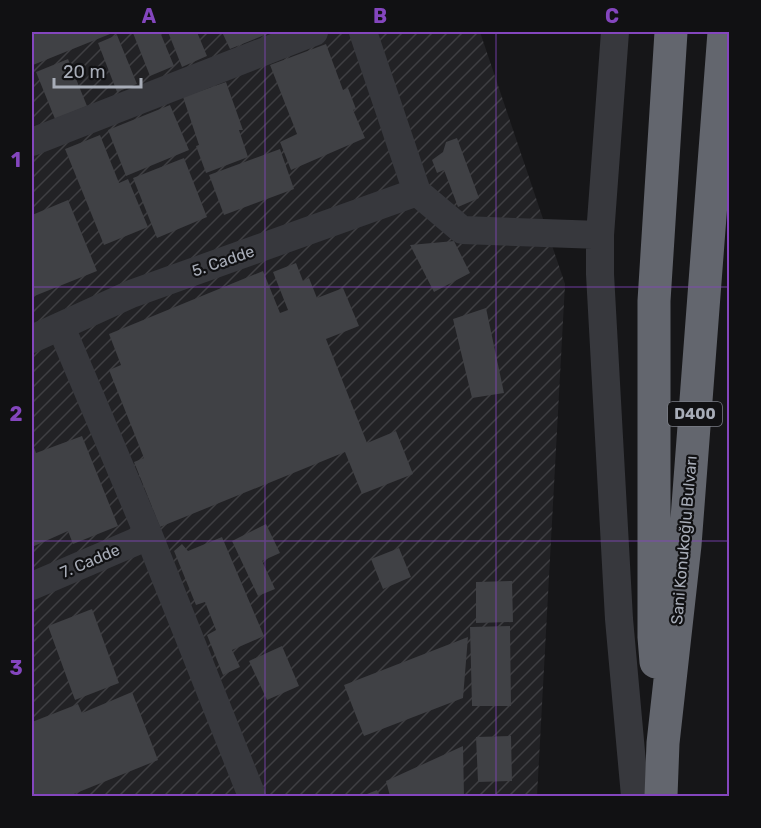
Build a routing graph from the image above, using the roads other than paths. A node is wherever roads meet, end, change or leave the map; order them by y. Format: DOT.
graph roads {
  1 [pos="314,32"];
  2 [pos="363,32"];
  3 [pos="615,32"];
  4 [pos="671,32"];
  5 [pos="724,32"];
  6 [pos="32,142"];
  7 [pos="417,192"];
  8 [pos="600,235"];
  9 [pos="61,327"];
  10 [pos="32,339"];
  11 [pos="149,536"];
  12 [pos="32,586"];
  13 [pos="663,743"];
  14 [pos="247,795"];
  15 [pos="634,796"];
  16 [pos="662,796"];
  1 -- 6 [label="street"];
  2 -- 7 [label="street"];
  3 -- 8 [label="street"];
  4 -- 13 [label="highway"];
  5 -- 13 [label="highway, Sani Konukoğlu Bulvarı / D400"];
  7 -- 8 [label="street"];
  7 -- 9 [label="street, 5. Cadde"];
  8 -- 15 [label="street"];
  9 -- 10 [label="street, 5. Cadde"];
  9 -- 11 [label="street"];
  11 -- 12 [label="street, 7. Cadde"];
  11 -- 14 [label="street"];
  13 -- 16 [label="highway, Sani Konukoğlu Bulvarı / D400"];
}
